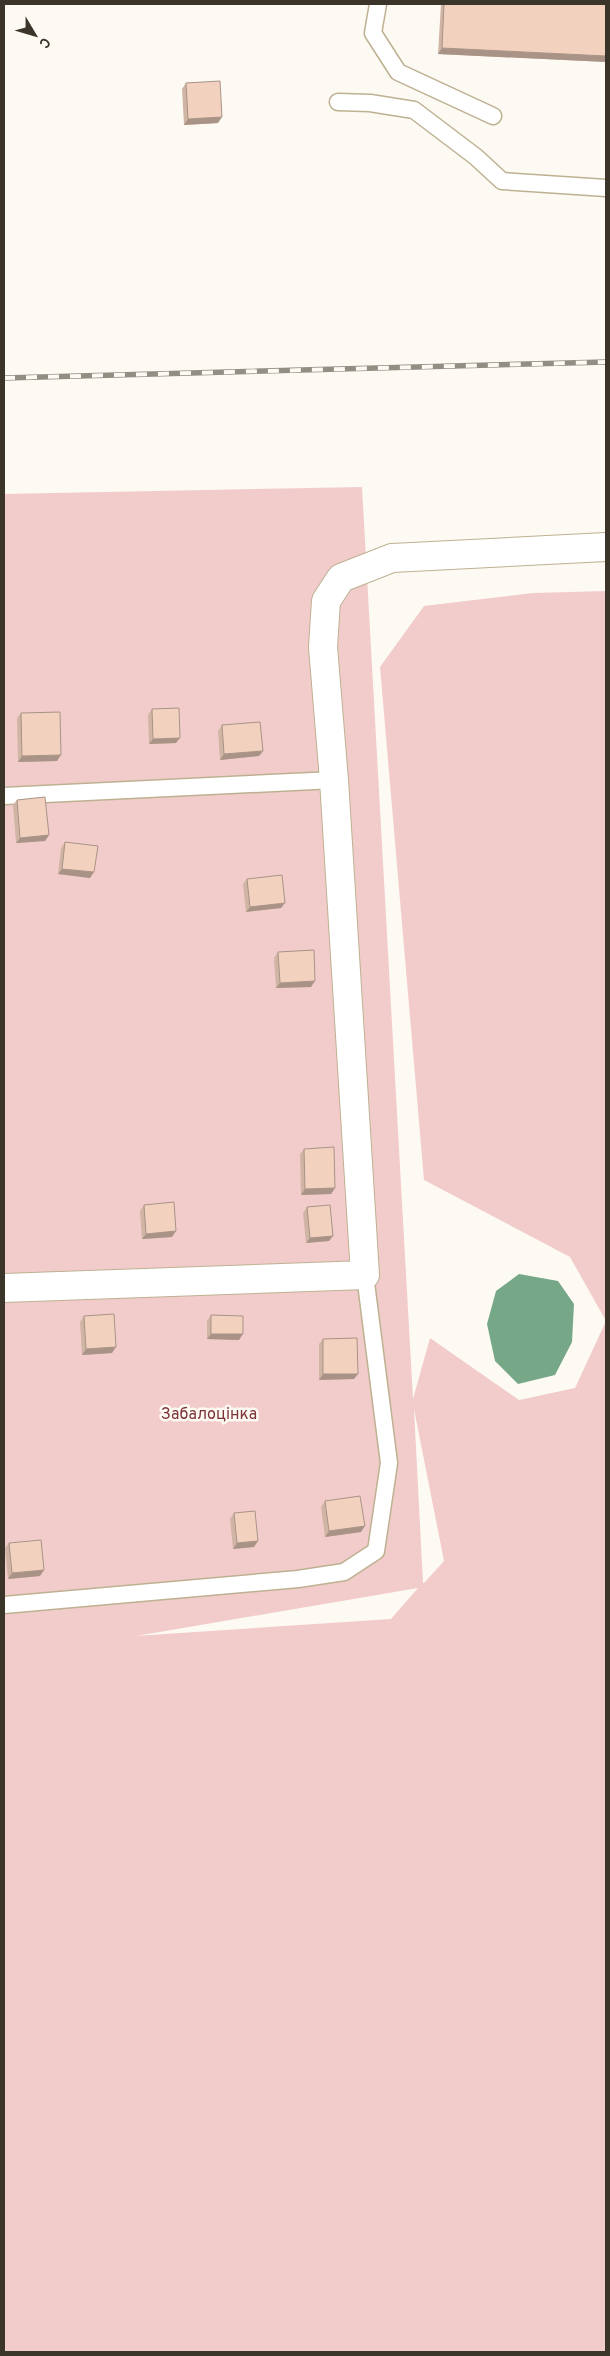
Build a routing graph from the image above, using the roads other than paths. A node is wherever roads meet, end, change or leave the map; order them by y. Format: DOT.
graph roads {
  1 [pos="378,4"];
  2 [pos="338,102"];
  3 [pos="493,116"];
  4 [pos="606,188"];
  5 [pos="606,547"];
  6 [pos="334,780"];
  7 [pos="4,796"];
  8 [pos="365,1275"];
  9 [pos="4,1288"];
  10 [pos="4,1605"];
  1 -- 3 [label="lane"];
  2 -- 4 [label="lane"];
  5 -- 6 [label="street"];
  6 -- 7 [label="lane"];
  6 -- 8 [label="street"];
  8 -- 9 [label="street"];
  8 -- 10 [label="lane"];
}
